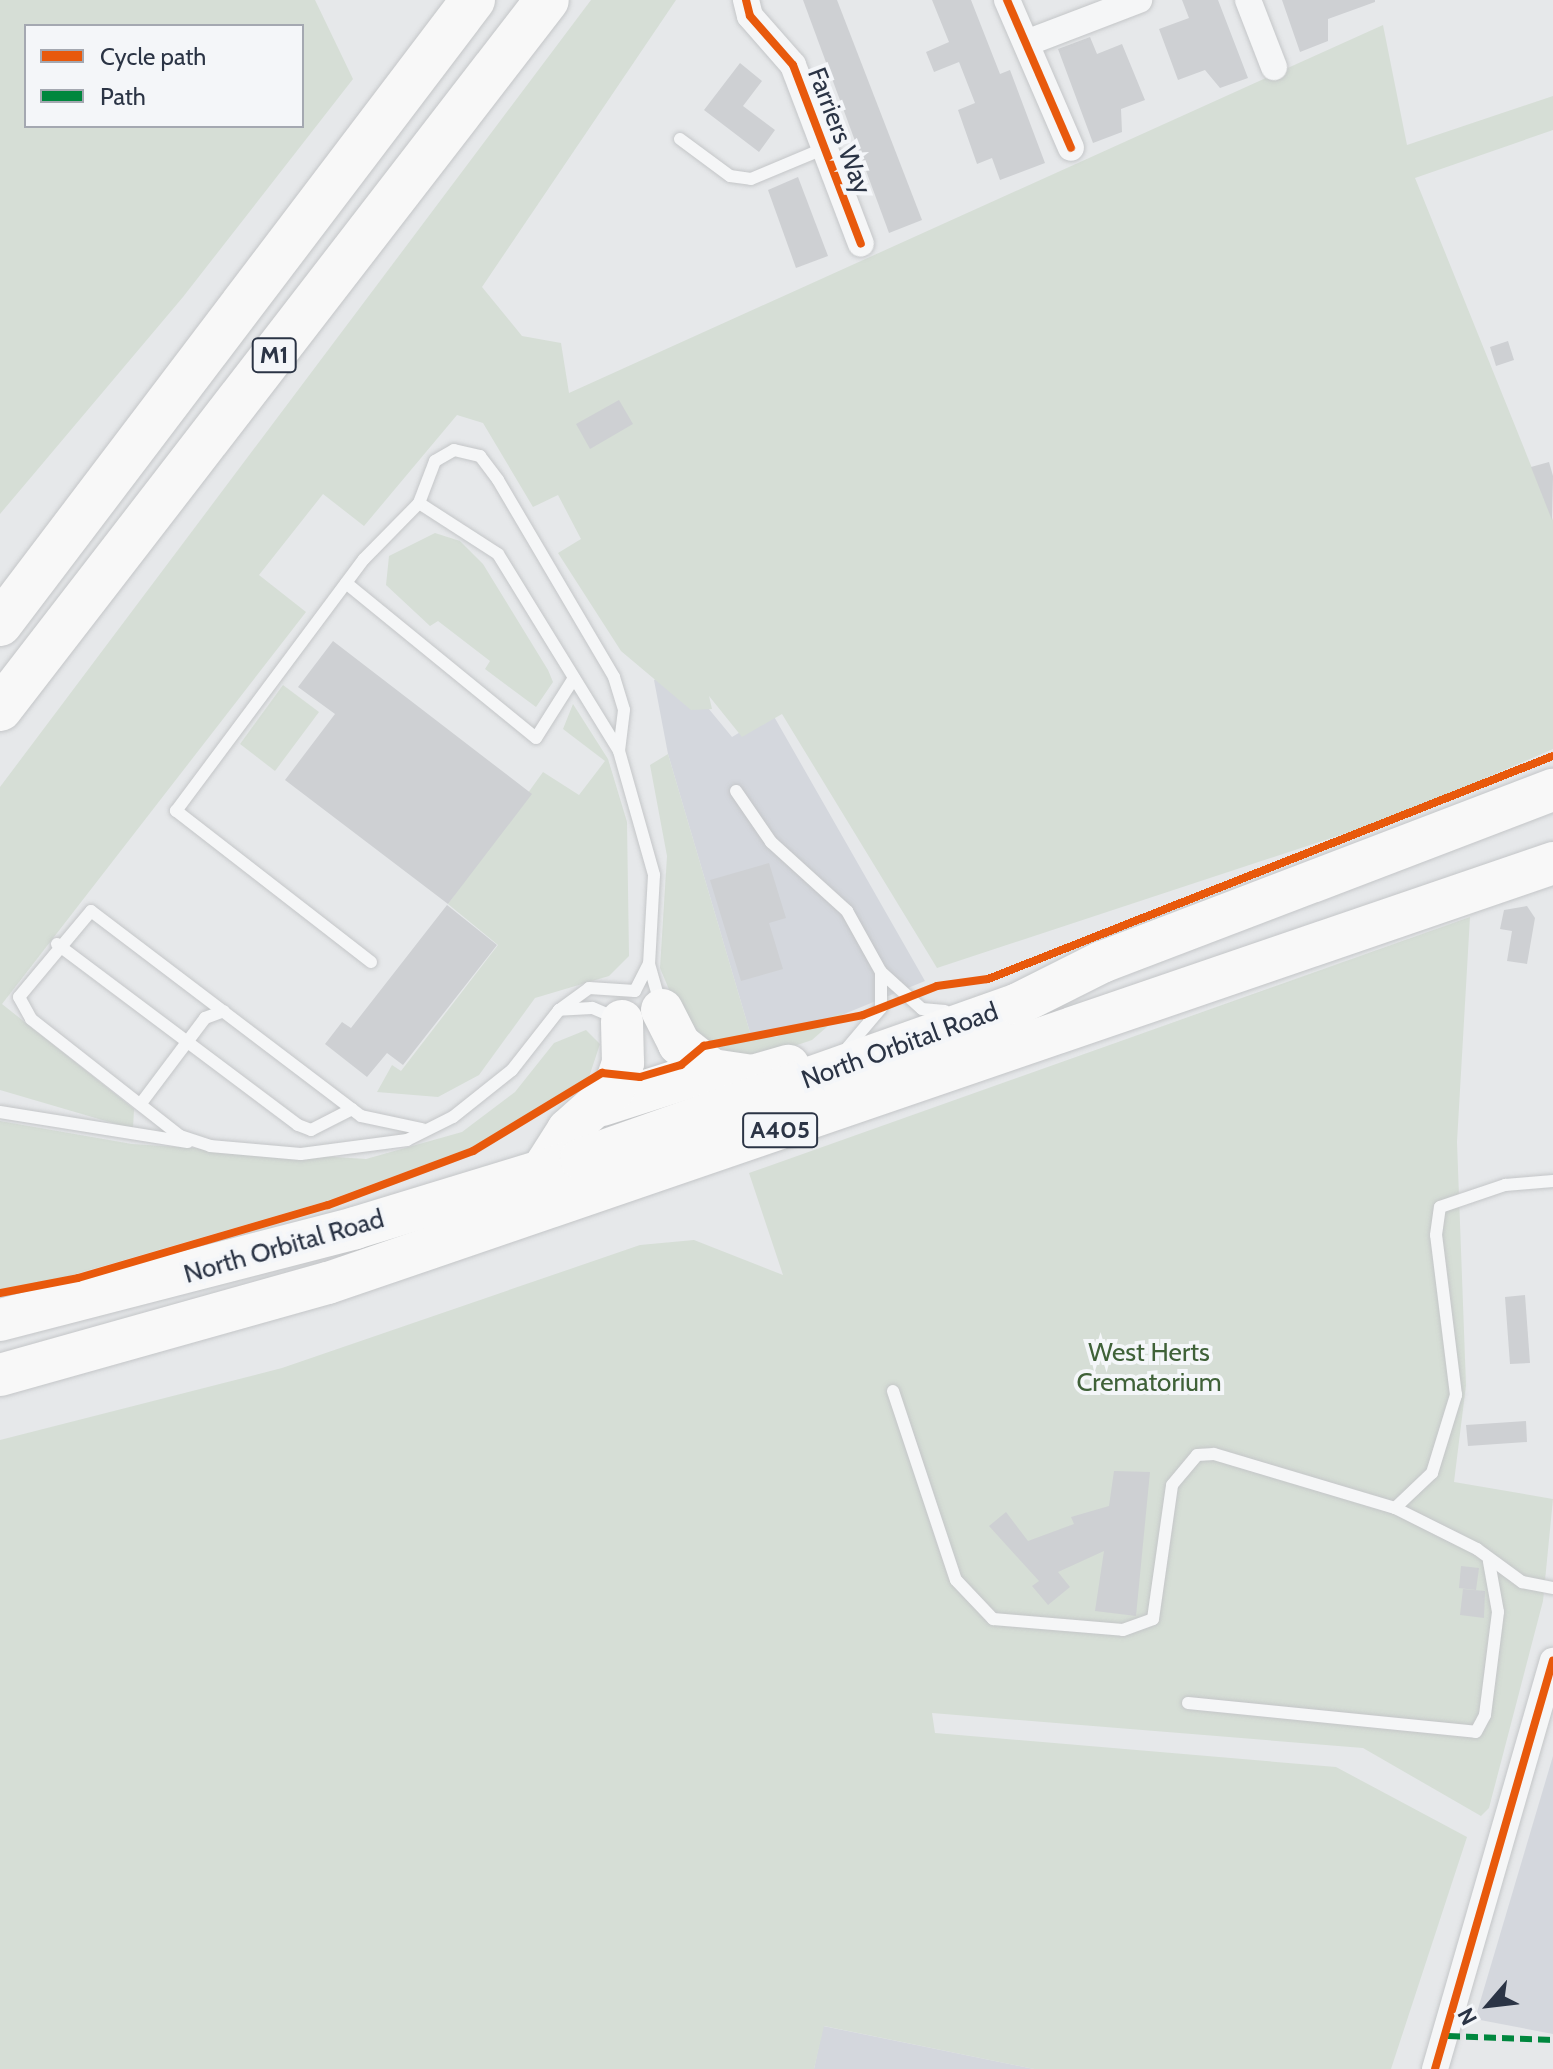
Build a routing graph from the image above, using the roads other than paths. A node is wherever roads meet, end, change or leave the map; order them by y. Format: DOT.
graph roads {
  1 [pos="473,0"];
  2 [pos="547,0"];
  3 [pos="746,0"];
  4 [pos="1007,0"];
  5 [pos="1139,0"];
  6 [pos="1248,0"];
  7 [pos="1029,42"];
  8 [pos="1274,67"];
  9 [pos="680,139"];
  10 [pos="825,148"];
  11 [pos="1071,148"];
  12 [pos="861,244"];
  13 [pos="419,503"];
  14 [pos="346,583"];
  15 [pos="0,624"];
  16 [pos="574,678"];
  17 [pos="0,709"];
  18 [pos="619,751"];
  19 [pos="1553,790"];
  20 [pos="736,791"];
  21 [pos="1546,873"];
  22 [pos="57,944"];
  23 [pos="371,962"];
  24 [pos="1102,962"];
  25 [pos="649,964"];
  26 [pos="881,972"];
  27 [pos="957,1009"];
  28 [pos="559,1010"];
  29 [pos="224,1011"];
  30 [pos="645,1014"];
  31 [pos="187,1040"];
  32 [pos="848,1047"];
  33 [pos="712,1070"];
  34 [pos="142,1102"];
  35 [pos="602,1105"];
  36 [pos="352,1109"];
  37 [pos="0,1112"];
  38 [pos="422,1129"];
  39 [pos="195,1143"];
  40 [pos="542,1171"];
  41 [pos="1553,1181"];
  42 [pos="0,1320"];
  43 [pos="0,1375"];
  44 [pos="893,1391"];
  45 [pos="1395,1508"];
  46 [pos="1489,1562"];
  47 [pos="1553,1588"];
  48 [pos="1553,1661"];
  49 [pos="1188,1703"];
  50 [pos="1435,2069"];
  1 -- 15 [label="highway, M1"];
  2 -- 17 [label="highway, M1"];
  3 -- 10 [label="street, Farriers Way"];
  4 -- 7 [label="street"];
  5 -- 7 [label="street"];
  6 -- 8 [label="street"];
  7 -- 11 [label="street"];
  9 -- 10 [label="lane"];
  10 -- 12 [label="street, Farriers Way"];
  13 -- 14 [label="lane"];
  13 -- 16 [label="lane"];
  13 -- 18 [label="lane"];
  14 -- 16 [label="lane"];
  14 -- 23 [label="lane"];
  16 -- 18 [label="lane"];
  18 -- 25 [label="lane"];
  19 -- 24 [label="highway, North Orbital Road / A405"];
  20 -- 26 [label="lane"];
  21 -- 43 [label="highway, North Orbital Road / A405"];
  22 -- 29 [label="lane"];
  22 -- 31 [label="lane"];
  22 -- 34 [label="lane"];
  24 -- 27 [label="highway, A405"];
  24 -- 40 [label="highway, North Orbital Road / A405"];
  25 -- 30 [label="lane"];
  25 -- 30 [label="lane"];
  26 -- 27 [label="lane"];
  26 -- 32 [label="lane"];
  27 -- 32 [label="highway, A405"];
  28 -- 30 [label="lane"];
  28 -- 30 [label="lane"];
  28 -- 38 [label="lane"];
  29 -- 31 [label="lane"];
  29 -- 36 [label="lane"];
  30 -- 33 [label="highway, A405"];
  30 -- 35 [label="highway"];
  31 -- 34 [label="lane"];
  31 -- 36 [label="lane"];
  32 -- 33 [label="highway, A405"];
  33 -- 35 [label="highway"];
  34 -- 39 [label="lane"];
  35 -- 40 [label="highway"];
  36 -- 38 [label="lane"];
  37 -- 39 [label="lane"];
  38 -- 39 [label="lane"];
  40 -- 42 [label="highway, North Orbital Road / A405"];
  41 -- 45 [label="lane"];
  44 -- 45 [label="lane"];
  45 -- 46 [label="lane"];
  46 -- 47 [label="lane"];
  46 -- 49 [label="lane"];
  48 -- 50 [label="street"];
}
